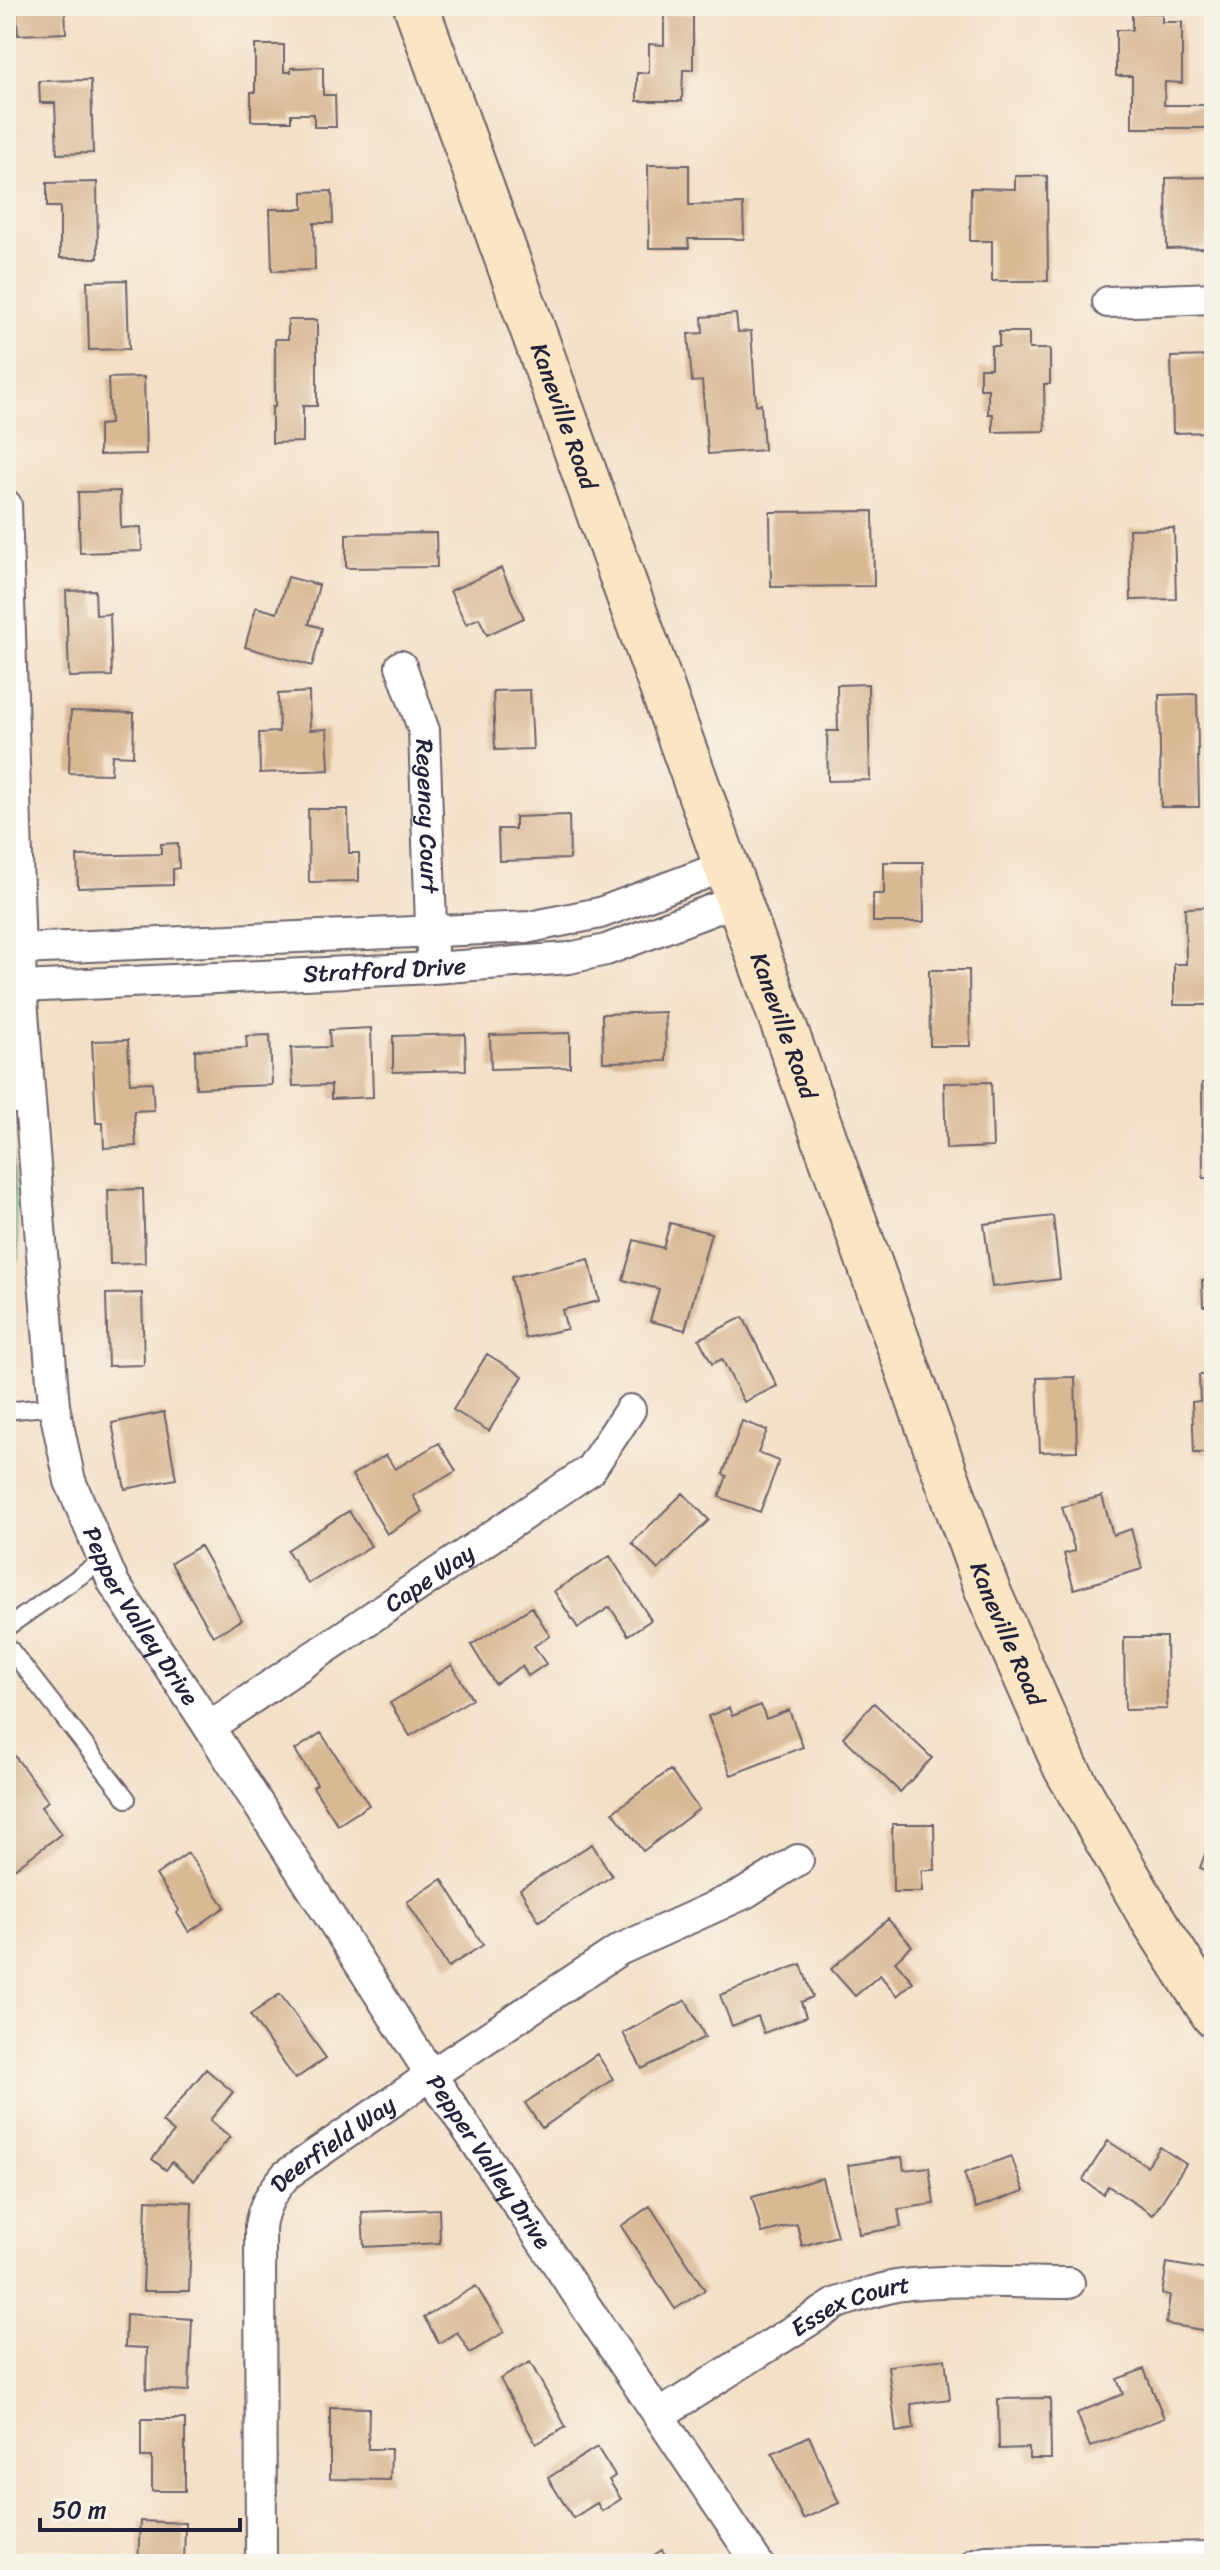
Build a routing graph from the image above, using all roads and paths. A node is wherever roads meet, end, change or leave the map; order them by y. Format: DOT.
graph roads {
  1 [pos="416,6"];
  2 [pos="1214,298"];
  3 [pos="1108,302"];
  4 [pos="6,505"];
  5 [pos="401,666"];
  6 [pos="9,712"];
  7 [pos="732,883"];
  8 [pos="15,931"];
  9 [pos="431,931"];
  10 [pos="433,968"];
  11 [pos="21,987"];
  12 [pos="18,1105"];
  13 [pos="54,1406"];
  14 [pos="630,1410"];
  15 [pos="6,1411"];
  16 [pos="103,1560"];
  17 [pos="6,1628"];
  18 [pos="6,1644"];
  19 [pos="209,1727"];
  20 [pos="127,1799"];
  21 [pos="798,1860"];
  22 [pos="1214,2015"];
  23 [pos="431,2075"];
  24 [pos="1069,2283"];
  25 [pos="659,2415"];
  26 [pos="1214,2557"];
  27 [pos="1127,2561"];
  28 [pos="261,2564"];
  29 [pos="758,2564"];
  30 [pos="975,2564"];
  1 -- 7 [label="main road, Kaneville Road"];
  2 -- 3 [label="street"];
  4 -- 6 [label="street, Pepper Valley Drive"];
  5 -- 9 [label="street, Regency Court"];
  6 -- 8 [label="street, Pepper Valley Drive"];
  7 -- 9 [label="street, Stratford Drive"];
  7 -- 10 [label="street, Stratford Drive"];
  7 -- 22 [label="main road, Kaneville Road"];
  8 -- 9 [label="street, Stratford Drive"];
  8 -- 11 [label="street, Pepper Valley Drive"];
  9 -- 10 [label="street, Regency Court"];
  10 -- 11 [label="street, Stratford Drive"];
  11 -- 12 [label="street, Pepper Valley Drive"];
  12 -- 13 [label="street, Pepper Valley Drive"];
  13 -- 15 [label="lane"];
  13 -- 16 [label="street, Pepper Valley Drive"];
  14 -- 19 [label="street, Cape Way"];
  16 -- 17 [label="lane"];
  16 -- 19 [label="street, Pepper Valley Drive"];
  18 -- 20 [label="lane"];
  19 -- 23 [label="street, Pepper Valley Drive"];
  21 -- 23 [label="street, Deerfield Way"];
  23 -- 25 [label="street, Pepper Valley Drive"];
  23 -- 28 [label="street, Deerfield Way"];
  24 -- 25 [label="street, Essex Court"];
  25 -- 29 [label="street, Pepper Valley Drive"];
  26 -- 27 [label="street"];
  27 -- 30 [label="street"];
}
